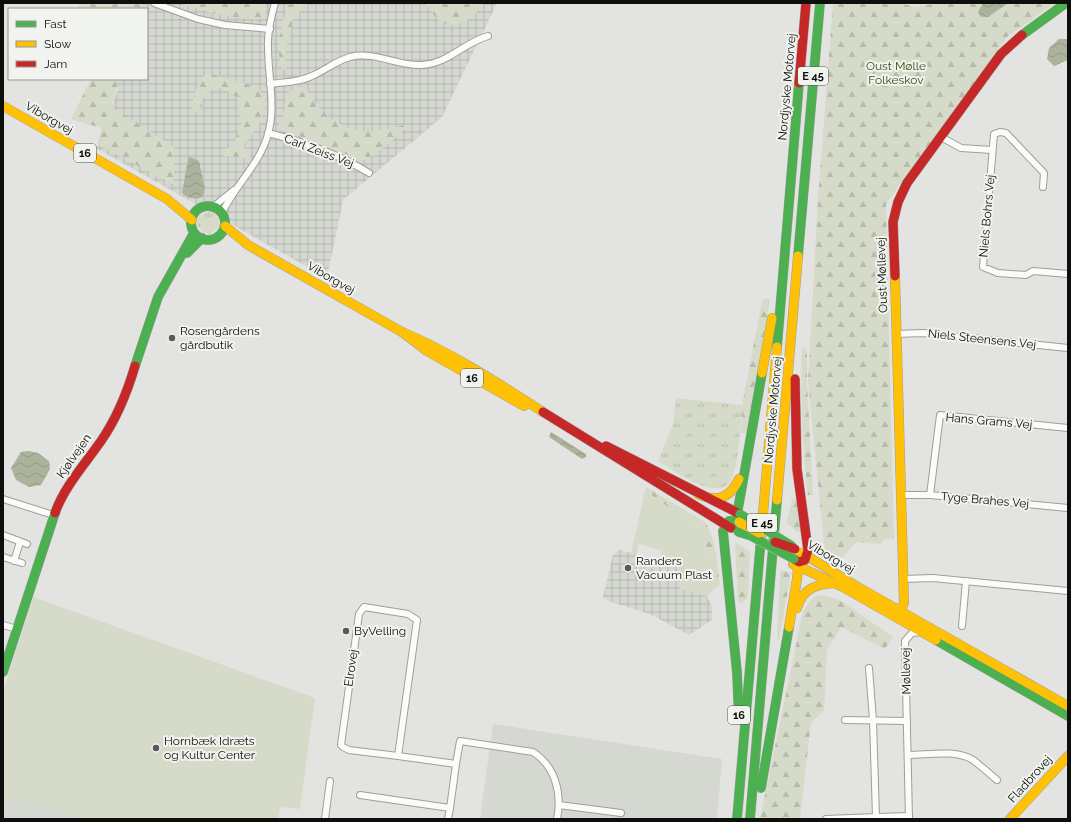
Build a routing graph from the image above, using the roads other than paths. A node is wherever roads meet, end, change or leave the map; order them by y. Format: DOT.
graph roads {
  1 [pos="154,3"];
  2 [pos="275,3"];
  3 [pos="806,3"];
  4 [pos="820,3"];
  5 [pos="1066,3"];
  6 [pos="270,29"];
  7 [pos="488,36"];
  8 [pos="270,84"];
  9 [pos="3,106"];
  10 [pos="797,108"];
  11 [pos="268,133"];
  12 [pos="941,137"];
  13 [pos="807,148"];
  14 [pos="992,150"];
  15 [pos="369,173"];
  16 [pos="1043,188"];
  17 [pos="234,190"];
  18 [pos="166,199"];
  19 [pos="213,207"];
  20 [pos="197,210"];
  21 [pos="222,213"];
  22 [pos="192,220"];
  23 [pos="225,226"];
  24 [pos="198,236"];
  25 [pos="219,236"];
  26 [pos="248,245"];
  27 [pos="1068,274"];
  28 [pos="896,334"];
  29 [pos="1068,348"];
  30 [pos="1068,428"];
  31 [pos="579,434"];
  32 [pos="746,464"];
  33 [pos="698,494"];
  34 [pos="901,495"];
  35 [pos="930,495"];
  36 [pos="3,499"];
  37 [pos="1068,508"];
  38 [pos="54,515"];
  39 [pos="738,520"];
  40 [pos="725,524"];
  41 [pos="3,535"];
  42 [pos="20,542"];
  43 [pos="27,544"];
  44 [pos="3,557"];
  45 [pos="807,557"];
  46 [pos="796,559"];
  47 [pos="14,561"];
  48 [pos="22,564"];
  49 [pos="903,579"];
  50 [pos="966,581"];
  51 [pos="836,583"];
  52 [pos="1068,591"];
  53 [pos="900,611"];
  54 [pos="3,625"];
  55 [pos="962,626"];
  56 [pos="17,629"];
  57 [pos="921,632"];
  58 [pos="785,650"];
  59 [pos="869,668"];
  60 [pos="3,672"];
  61 [pos="1042,700"];
  62 [pos="1068,706"];
  63 [pos="1068,711"];
  64 [pos="1068,716"];
  65 [pos="845,720"];
  66 [pos="873,720"];
  67 [pos="907,721"];
  68 [pos="908,755"];
  69 [pos="398,756"];
  70 [pos="1068,756"];
  71 [pos="456,764"];
  72 [pos="997,780"];
  73 [pos="330,781"];
  74 [pos="360,796"];
  75 [pos="559,805"];
  76 [pos="450,808"];
  77 [pos="621,813"];
  78 [pos="876,817"];
  79 [pos="909,817"];
  80 [pos="325,819"];
  81 [pos="448,819"];
  82 [pos="557,819"];
  83 [pos="733,819"];
  84 [pos="737,819"];
  85 [pos="750,819"];
  86 [pos="757,819"];
  87 [pos="826,819"];
  88 [pos="1010,819"];
  1 -- 6 [label="street"];
  2 -- 6 [label="street"];
  3 -- 10 [label="main road, Nordjyske Motorvej / E 45"];
  4 -- 13 [label="main road, Nordjyske Motorvej / E 45"];
  5 -- 12 [label="main road, Oust Møllevej"];
  6 -- 8 [label="street"];
  7 -- 8 [label="street"];
  8 -- 11 [label="street"];
  9 -- 18 [label="main road, Viborgvej / 16"];
  10 -- 32 [label="main road"];
  10 -- 84 [label="main road, Nordjyske Motorvej / E 45"];
  11 -- 15 [label="street, Carl Zeiss Vej"];
  11 -- 17 [label="street"];
  12 -- 14 [label="street"];
  12 -- 28 [label="main road, Oust Møllevej"];
  13 -- 45 [label="main road"];
  13 -- 85 [label="main road, Nordjyske Motorvej / E 45"];
  14 -- 16 [label="street, Niels Bohrs Vej"];
  14 -- 27 [label="street, Niels Bohrs Vej"];
  17 -- 19 [label="street"];
  17 -- 21 [label="street"];
  18 -- 20 [label="main road, Viborgvej / 16"];
  18 -- 22 [label="main road, Viborgvej / 16"];
  19 -- 20 [label="main road"];
  19 -- 21 [label="main road"];
  20 -- 22 [label="main road"];
  21 -- 23 [label="main road"];
  22 -- 24 [label="main road"];
  23 -- 25 [label="main road"];
  23 -- 26 [label="main road, Viborgvej / 16"];
  24 -- 25 [label="main road, 16"];
  24 -- 38 [label="main road, Kjølvejen"];
  25 -- 26 [label="main road, Viborgvej / 16"];
  26 -- 31 [label="main road, Viborgvej / 16"];
  28 -- 29 [label="street, Niels Steensens Vej"];
  28 -- 34 [label="main road, Oust Møllevej"];
  30 -- 35 [label="street, Hans Grams Vej"];
  31 -- 33 [label="main road, Viborgvej / 16"];
  31 -- 40 [label="main road, Viborgvej / 16"];
  32 -- 33 [label="main road"];
  32 -- 39 [label="main road"];
  33 -- 39 [label="main road, Viborgvej / 16"];
  34 -- 35 [label="street, Tyge Brahes Vej"];
  34 -- 49 [label="main road, Oust Møllevej"];
  35 -- 37 [label="street, Tyge Brahes Vej"];
  36 -- 38 [label="street"];
  38 -- 56 [label="main road, Kjølvejen"];
  39 -- 40 [label="main road, Viborgvej / 16"];
  39 -- 46 [label="main road, bridge"];
  39 -- 46 [label="main road, Viborgvej / 16, bridge"];
  40 -- 83 [label="main road, 16"];
  41 -- 42 [label="street"];
  42 -- 43 [label="street"];
  42 -- 47 [label="street"];
  44 -- 47 [label="street"];
  45 -- 46 [label="main road"];
  45 -- 53 [label="main road, Viborgvej"];
  46 -- 51 [label="main road, Viborgvej"];
  46 -- 58 [label="main road"];
  47 -- 48 [label="street"];
  49 -- 50 [label="street"];
  49 -- 53 [label="main road, Oust Møllevej"];
  50 -- 52 [label="street"];
  50 -- 55 [label="street"];
  51 -- 57 [label="main road, Viborgvej"];
  51 -- 58 [label="main road"];
  53 -- 62 [label="main road, Viborgvej"];
  54 -- 56 [label="street"];
  56 -- 60 [label="main road, Kjølvejen"];
  57 -- 61 [label="main road, Viborgvej"];
  57 -- 67 [label="street, Møllevej"];
  58 -- 86 [label="main road"];
  59 -- 66 [label="street"];
  61 -- 63 [label="main road"];
  61 -- 64 [label="main road, Viborgvej"];
  65 -- 66 [label="street"];
  66 -- 67 [label="street"];
  66 -- 78 [label="street"];
  67 -- 68 [label="street, Møllevej"];
  68 -- 72 [label="street"];
  68 -- 79 [label="street, Møllevej"];
  69 -- 69 [label="street, Elrovej"];
  69 -- 71 [label="street, Elrovej"];
  70 -- 88 [label="main road, Fladbrovej"];
  71 -- 75 [label="street"];
  71 -- 76 [label="street"];
  73 -- 80 [label="street"];
  74 -- 76 [label="street"];
  75 -- 77 [label="street"];
  75 -- 82 [label="street"];
  76 -- 81 [label="street"];
  78 -- 79 [label="street, Møllevej"];
  78 -- 87 [label="street, Møllevej"];
}
